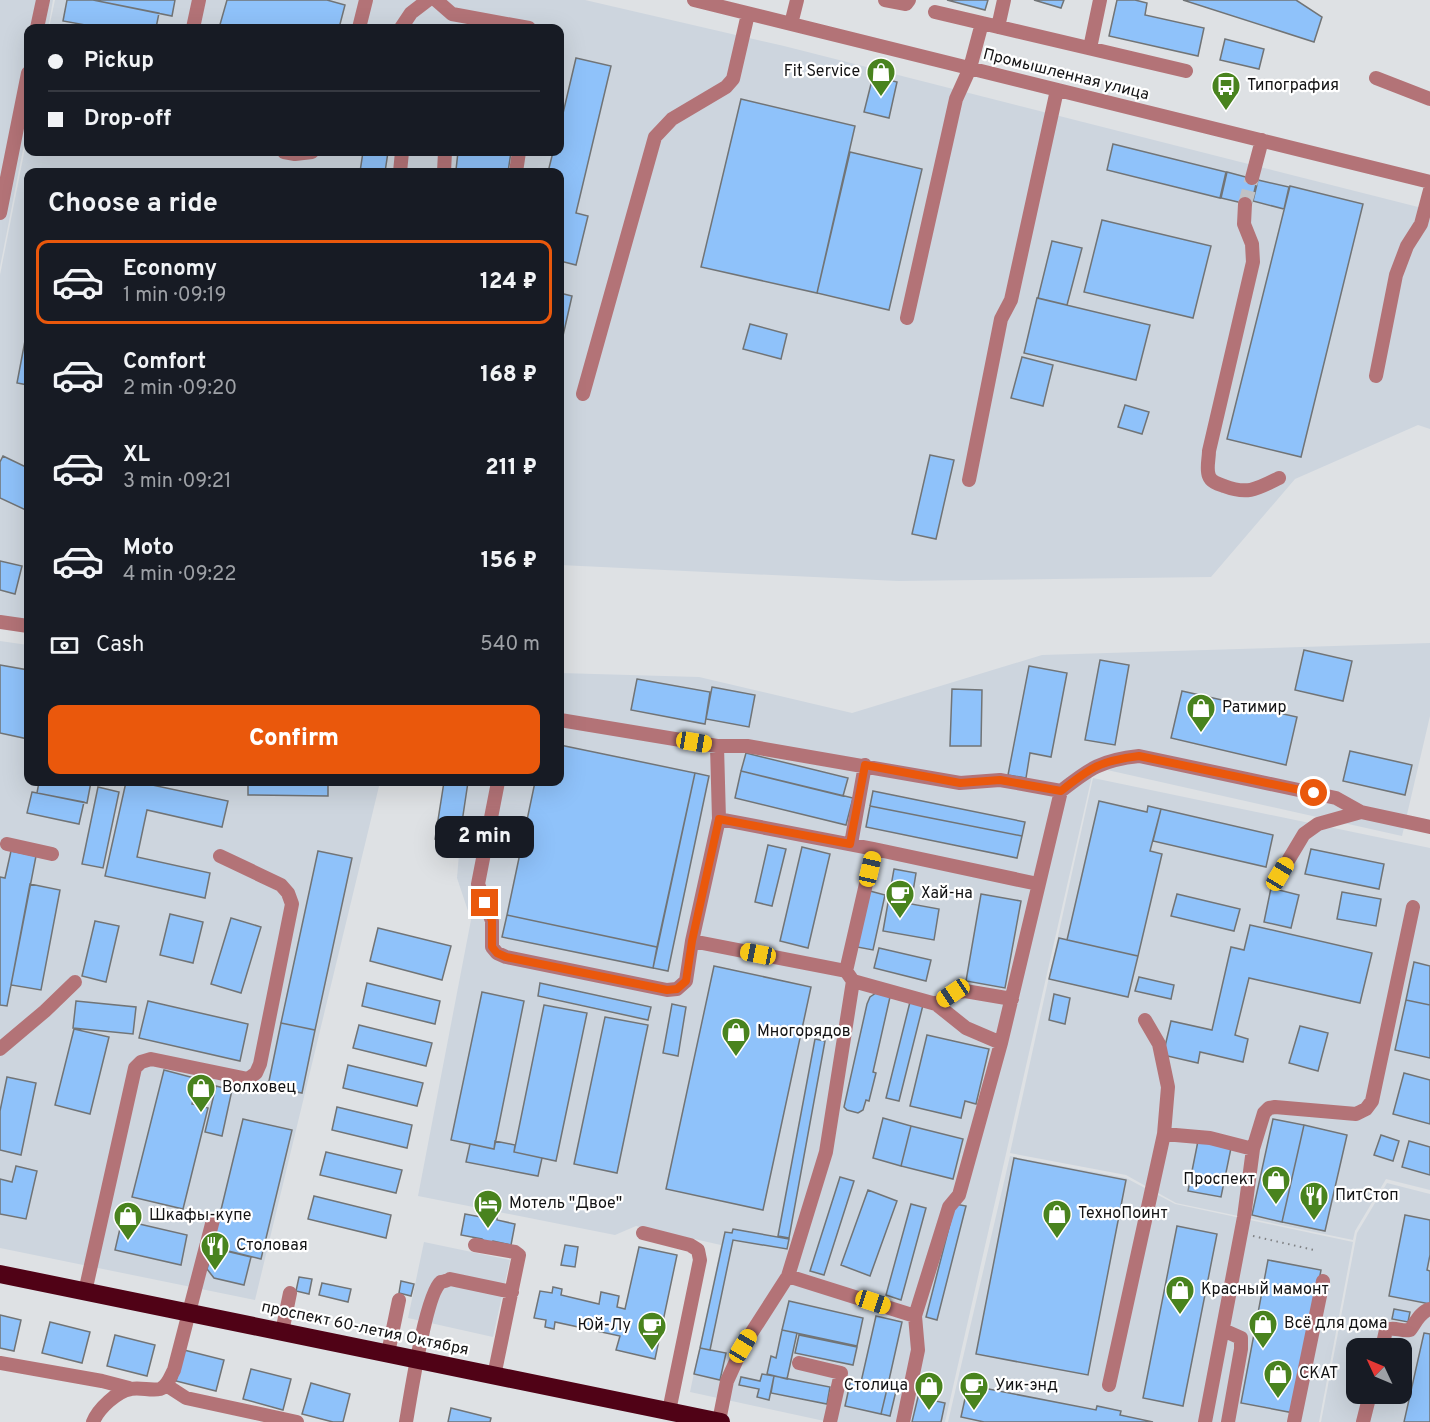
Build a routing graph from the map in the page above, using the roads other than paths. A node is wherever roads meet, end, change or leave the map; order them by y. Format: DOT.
graph roads {
  1 [pos="43,0"];
  2 [pos="199,0"];
  3 [pos="366,0"];
  4 [pos="428,0"];
  5 [pos="436,0"];
  6 [pos="797,0"];
  7 [pos="885,0"];
  8 [pos="909,0"];
  9 [pos="1004,0"];
  10 [pos="1100,0"];
  11 [pos="699,1"];
  12 [pos="935,12"];
  13 [pos="748,14"];
  14 [pos="452,21"];
  15 [pos="982,23"];
  16 [pos="38,24"];
  17 [pos="194,24"];
  18 [pos="360,24"];
  19 [pos="404,24"];
  20 [pos="485,24"];
  21 [pos="791,24"];
  22 [pos="998,27"];
  23 [pos="1090,48"];
  24 [pos="969,68"];
  25 [pos="1186,71"];
  26 [pos="1376,78"];
  27 [pos="1058,90"];
  28 [pos="24,93"];
  29 [pos="1430,99"];
  30 [pos="1262,140"];
  31 [pos="1252,178"];
  32 [pos="1430,182"];
  33 [pos="1430,190"];
  34 [pos="1245,204"];
  35 [pos="0,213"];
  36 [pos="907,318"];
  37 [pos="1376,376"];
  38 [pos="583,394"];
  39 [pos="1279,478"];
  40 [pos="969,480"];
  41 [pos="0,622"];
  42 [pos="24,625"];
  43 [pos="564,721"];
  44 [pos="717,746"];
  45 [pos="865,765"];
  46 [pos="497,786"];
  47 [pos="1061,791"];
  48 [pos="1362,812"];
  49 [pos="719,819"];
  50 [pos="1430,827"];
  51 [pos="7,844"];
  52 [pos="850,844"];
  53 [pos="874,849"];
  54 [pos="52,854"];
  55 [pos="220,856"];
  56 [pos="1280,874"];
  57 [pos="1038,884"];
  58 [pos="1413,907"];
  59 [pos="692,941"];
  60 [pos="850,976"];
  61 [pos="75,982"];
  62 [pos="1012,999"];
  63 [pos="936,1004"];
  64 [pos="1145,1020"];
  65 [pos="1001,1043"];
  66 [pos="0,1049"];
  67 [pos="1164,1134"];
  68 [pos="1253,1149"];
  69 [pos="213,1220"];
  70 [pos="643,1233"];
  71 [pos="475,1245"];
  72 [pos="0,1274"];
  73 [pos="789,1276"];
  74 [pos="1323,1281"];
  75 [pos="85,1292"];
  76 [pos="512,1292"];
  77 [pos="290,1293"];
  78 [pos="399,1300"];
  79 [pos="1430,1309"];
  80 [pos="190,1313"];
  81 [pos="915,1316"];
  82 [pos="1223,1330"];
  83 [pos="282,1332"];
  84 [pos="1384,1338"];
  85 [pos="388,1353"];
  86 [pos="416,1359"];
  87 [pos="0,1363"];
  88 [pos="800,1363"];
  89 [pos="494,1376"];
  90 [pos="166,1385"];
  91 [pos="1109,1385"];
  92 [pos="129,1389"];
  93 [pos="1368,1404"];
  94 [pos="669,1411"];
  95 [pos="93,1422"];
  96 [pos="297,1422"];
  97 [pos="406,1422"];
  98 [pos="720,1422"];
  99 [pos="830,1422"];
  100 [pos="903,1422"];
  101 [pos="1205,1422"];
  102 [pos="1228,1422"];
  103 [pos="1294,1422"];
  104 [pos="1363,1422"];
  1 -- 16 [label="street"];
  2 -- 17 [label="street"];
  3 -- 18 [label="street"];
  4 -- 19 [label="street"];
  5 -- 14 [label="street"];
  6 -- 21 [label="street"];
  7 -- 8 [label="street"];
  9 -- 22 [label="street"];
  10 -- 23 [label="street"];
  11 -- 13 [label="street, Промышленная улица"];
  12 -- 15 [label="street"];
  13 -- 21 [label="street, Промышленная улица"];
  13 -- 38 [label="street"];
  14 -- 20 [label="street"];
  15 -- 22 [label="street"];
  15 -- 24 [label="street"];
  21 -- 24 [label="street, Промышленная улица"];
  22 -- 23 [label="street"];
  23 -- 25 [label="street"];
  24 -- 27 [label="street, Промышленная улица"];
  24 -- 36 [label="street"];
  26 -- 29 [label="street"];
  27 -- 30 [label="street, Промышленная улица"];
  27 -- 40 [label="street"];
  28 -- 35 [label="street"];
  30 -- 31 [label="street"];
  30 -- 32 [label="street, Промышленная улица"];
  33 -- 37 [label="street"];
  34 -- 39 [label="street"];
  41 -- 42 [label="street"];
  43 -- 44 [label="street"];
  44 -- 45 [label="street"];
  44 -- 49 [label="street"];
  45 -- 47 [label="street"];
  45 -- 52 [label="street"];
  46 -- 59 [label="street"];
  47 -- 48 [label="street"];
  47 -- 57 [label="street"];
  48 -- 50 [label="street"];
  48 -- 56 [label="street"];
  49 -- 52 [label="street"];
  49 -- 59 [label="street"];
  51 -- 54 [label="street"];
  52 -- 53 [label="street"];
  53 -- 57 [label="street"];
  53 -- 60 [label="street"];
  55 -- 75 [label="street"];
  57 -- 62 [label="street"];
  58 -- 68 [label="street"];
  59 -- 60 [label="street"];
  60 -- 63 [label="street"];
  60 -- 73 [label="street"];
  61 -- 66 [label="street"];
  62 -- 63 [label="street"];
  62 -- 65 [label="street"];
  63 -- 65 [label="street"];
  64 -- 67 [label="street"];
  65 -- 81 [label="street"];
  67 -- 68 [label="street"];
  67 -- 91 [label="street"];
  68 -- 82 [label="street"];
  69 -- 80 [label="street"];
  70 -- 94 [label="street"];
  71 -- 76 [label="street"];
  72 -- 75 [label="highway, проспект 60-летия Октября"];
  73 -- 81 [label="street"];
  73 -- 98 [label="street"];
  74 -- 103 [label="street"];
  75 -- 80 [label="highway, проспект 60-летия Октября"];
  76 -- 86 [label="street"];
  76 -- 89 [label="street"];
  77 -- 83 [label="street"];
  78 -- 85 [label="street"];
  79 -- 84 [label="street"];
  80 -- 83 [label="highway, проспект 60-летия Октября"];
  80 -- 90 [label="street"];
  81 -- 100 [label="street"];
  82 -- 101 [label="street"];
  82 -- 102 [label="street"];
  83 -- 85 [label="highway, проспект 60-летия Октября"];
  85 -- 86 [label="highway, проспект 60-летия Октября"];
  86 -- 89 [label="highway, проспект 60-летия Октября"];
  86 -- 97 [label="street"];
  87 -- 92 [label="street"];
  88 -- 99 [label="street"];
  89 -- 94 [label="highway, проспект 60-летия Октября"];
  90 -- 92 [label="street"];
  90 -- 96 [label="street"];
  92 -- 95 [label="street"];
  93 -- 104 [label="street"];
  94 -- 98 [label="highway, проспект 60-летия Октября"];
}
